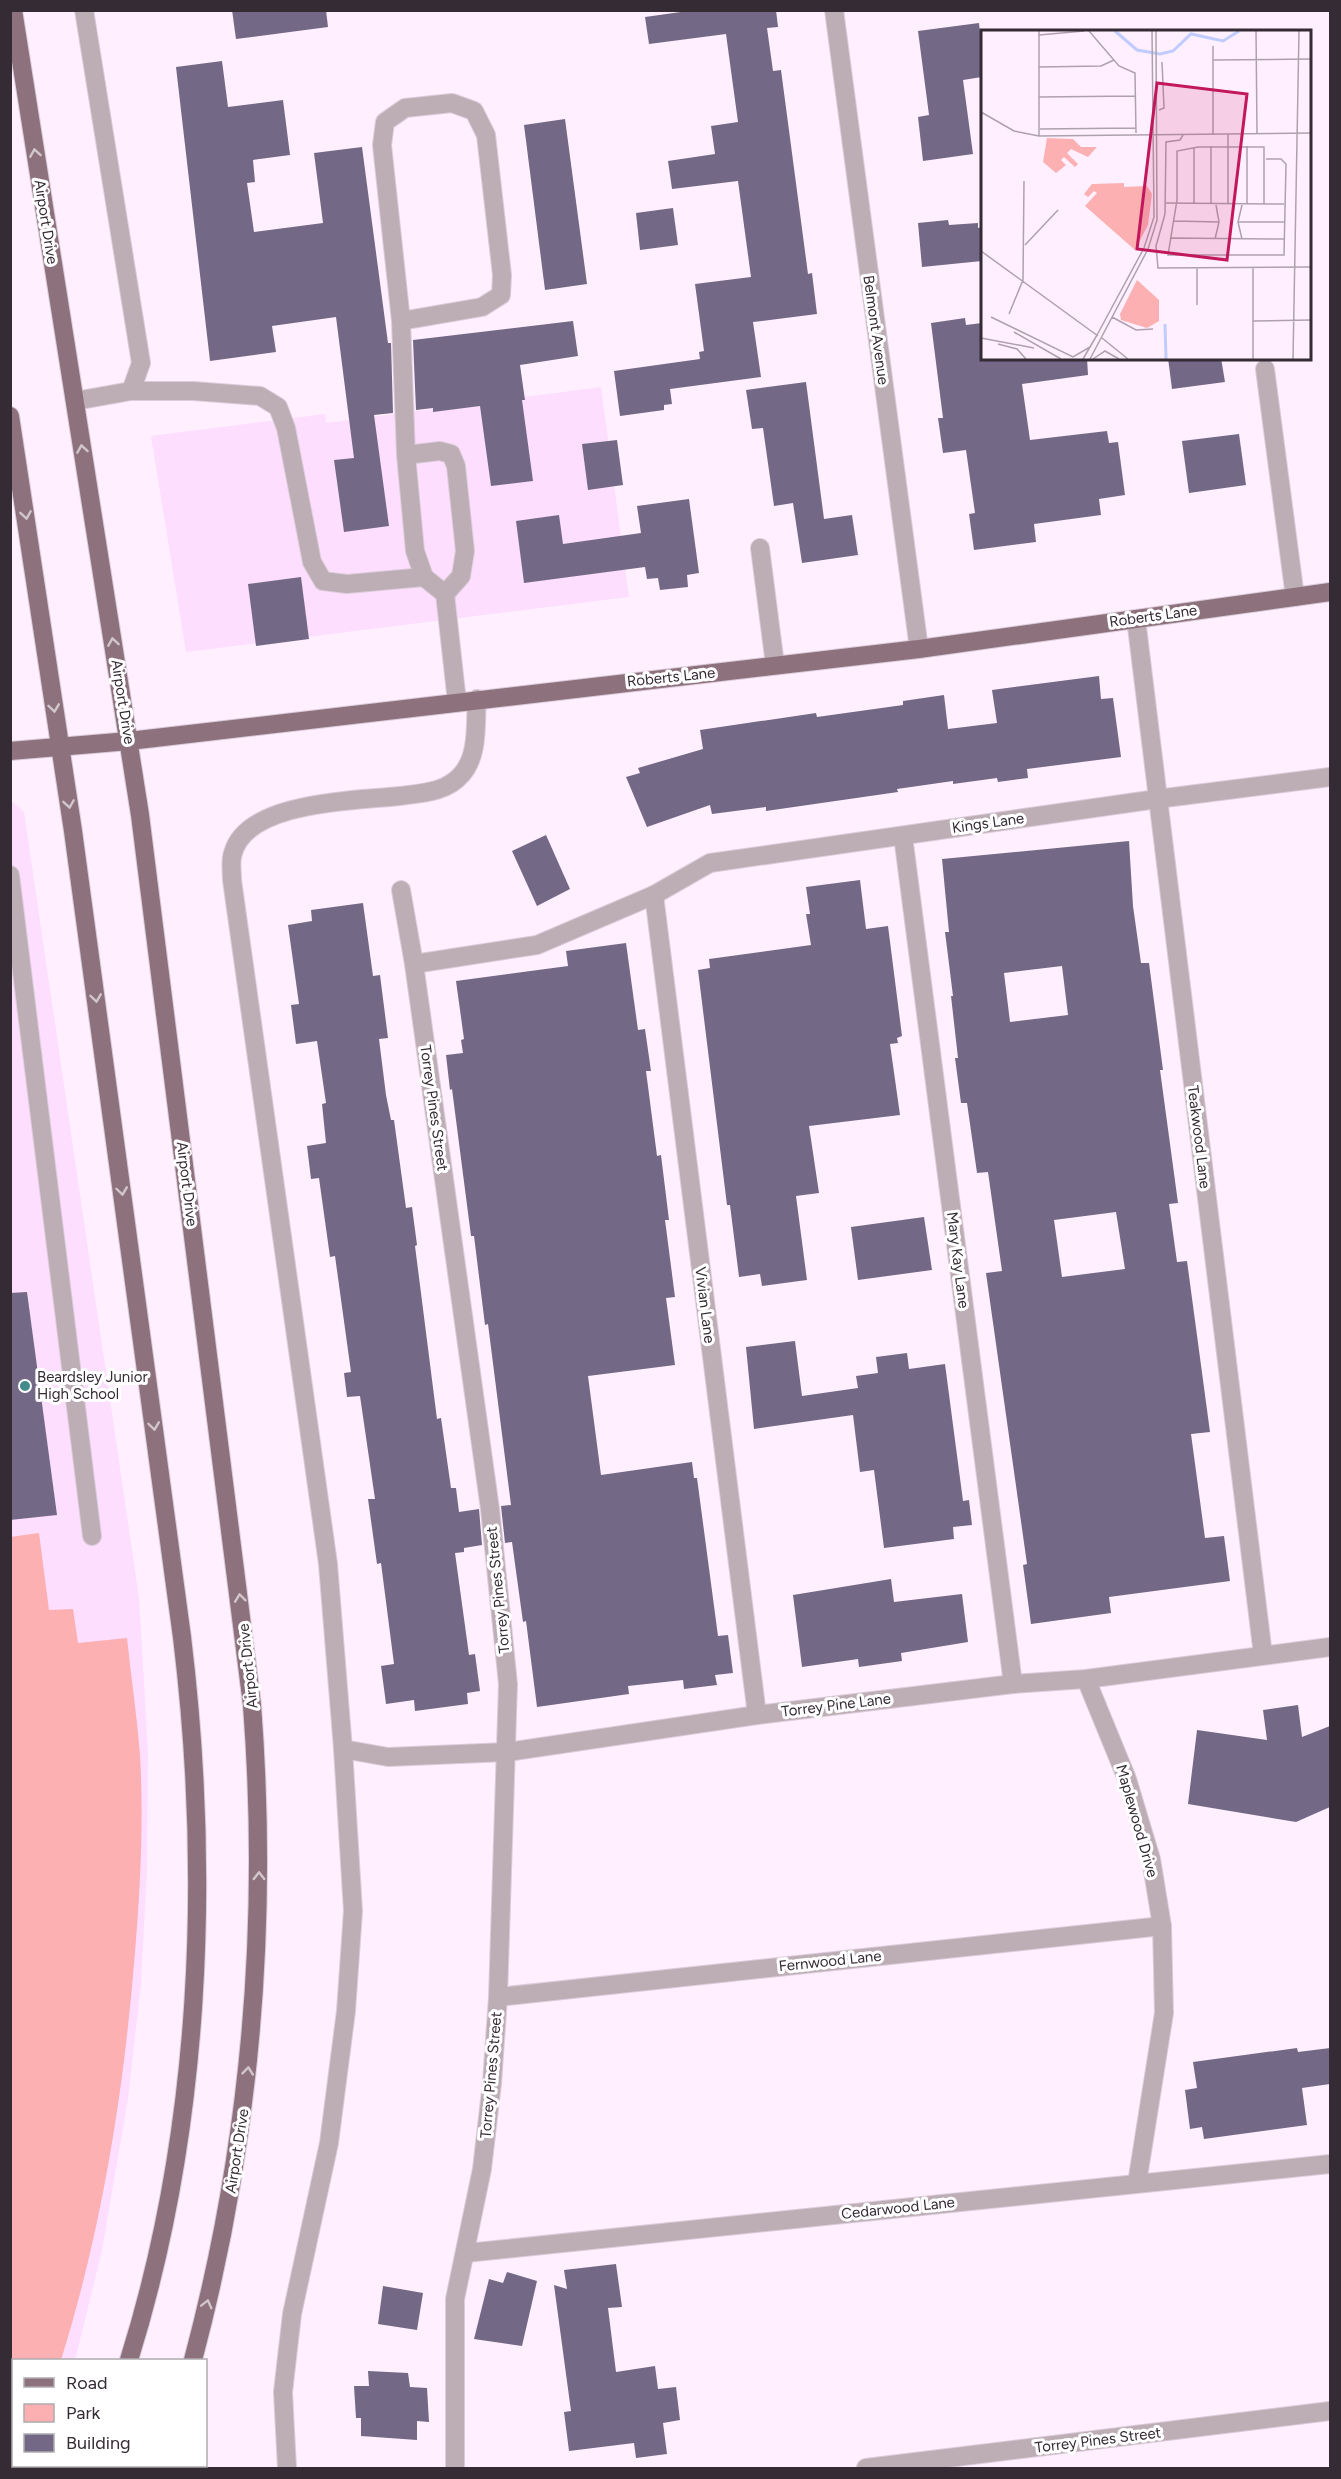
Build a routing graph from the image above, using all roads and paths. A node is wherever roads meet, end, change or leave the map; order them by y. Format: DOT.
graph roads {
  1 [pos="13,10"];
  2 [pos="84,10"];
  3 [pos="834,10"];
  4 [pos="400,321"];
  5 [pos="1265,369"];
  6 [pos="131,391"];
  7 [pos="75,401"];
  8 [pos="10,416"];
  9 [pos="406,455"];
  10 [pos="760,548"];
  11 [pos="424,577"];
  12 [pos="1330,592"];
  13 [pos="445,594"];
  14 [pos="1295,597"];
  15 [pos="1136,619"];
  16 [pos="918,649"];
  17 [pos="775,665"];
  18 [pos="477,699"];
  19 [pos="457,702"];
  20 [pos="129,741"];
  21 [pos="60,747"];
  22 [pos="10,751"];
  23 [pos="1330,777"];
  24 [pos="1157,799"];
  25 [pos="903,836"];
  26 [pos="10,875"];
  27 [pos="401,890"];
  28 [pos="654,895"];
  29 [pos="414,964"];
  30 [pos="92,1536"];
  31 [pos="1330,1647"];
  32 [pos="1263,1655"];
  33 [pos="1086,1679"];
  34 [pos="1013,1684"];
  35 [pos="757,1714"];
  36 [pos="343,1749"];
  37 [pos="507,1752"];
  38 [pos="1162,1926"];
  39 [pos="498,1997"];
  40 [pos="1330,2164"];
  41 [pos="1137,2183"];
  42 [pos="466,2253"];
  43 [pos="129,2359"];
  44 [pos="193,2359"];
  45 [pos="1330,2411"];
  46 [pos="287,2469"];
  47 [pos="454,2469"];
  48 [pos="866,2469"];
  7 -- 1 [label="main road, Airport Drive, one-way"];
  2 -- 6 [label="street"];
  3 -- 16 [label="street, Belmont Avenue"];
  4 -- 4 [label="street"];
  4 -- 9 [label="street"];
  5 -- 14 [label="street"];
  6 -- 7 [label="street"];
  6 -- 11 [label="street"];
  20 -- 7 [label="main road, Airport Drive, one-way"];
  8 -- 21 [label="main road, one-way"];
  9 -- 11 [label="street"];
  9 -- 13 [label="street"];
  10 -- 17 [label="street"];
  11 -- 13 [label="street"];
  12 -- 14 [label="main road, Roberts Lane"];
  13 -- 19 [label="street"];
  14 -- 15 [label="main road, Roberts Lane"];
  15 -- 16 [label="main road, Roberts Lane"];
  15 -- 24 [label="street, Teakwood Lane"];
  16 -- 17 [label="main road, Roberts Lane"];
  17 -- 18 [label="main road, Roberts Lane"];
  18 -- 19 [label="main road, Roberts Lane"];
  18 -- 36 [label="street"];
  19 -- 20 [label="main road, Roberts Lane"];
  20 -- 21 [label="main road, Roberts Lane"];
  44 -- 20 [label="main road, Airport Drive, one-way"];
  21 -- 22 [label="main road, Roberts Lane"];
  21 -- 43 [label="main road, one-way"];
  23 -- 24 [label="street, Kings Lane"];
  24 -- 25 [label="street, Kings Lane"];
  24 -- 32 [label="street, Teakwood Lane"];
  25 -- 28 [label="street, Kings Lane"];
  25 -- 34 [label="street, Mary Kay Lane"];
  26 -- 30 [label="street"];
  27 -- 29 [label="street, Torrey Pines Street"];
  28 -- 29 [label="street"];
  28 -- 35 [label="street, Vivian Lane"];
  29 -- 37 [label="street, Torrey Pines Street"];
  31 -- 32 [label="street, Torrey Pine Lane"];
  32 -- 33 [label="street, Torrey Pine Lane"];
  33 -- 34 [label="street, Torrey Pine Lane"];
  33 -- 38 [label="street, Maplewood Drive"];
  34 -- 35 [label="street, Torrey Pine Lane"];
  35 -- 37 [label="street, Torrey Pine Lane"];
  36 -- 37 [label="street, Torrey Pine Lane"];
  36 -- 46 [label="street"];
  37 -- 39 [label="street, Torrey Pines Street"];
  38 -- 39 [label="street, Fernwood Lane"];
  38 -- 41 [label="street, Maplewood Drive"];
  39 -- 42 [label="street, Torrey Pines Street"];
  40 -- 41 [label="street, Cedarwood Lane"];
  41 -- 42 [label="street, Cedarwood Lane"];
  42 -- 47 [label="street, Torrey Pines Street"];
  45 -- 48 [label="street, Torrey Pines Street"];
}
